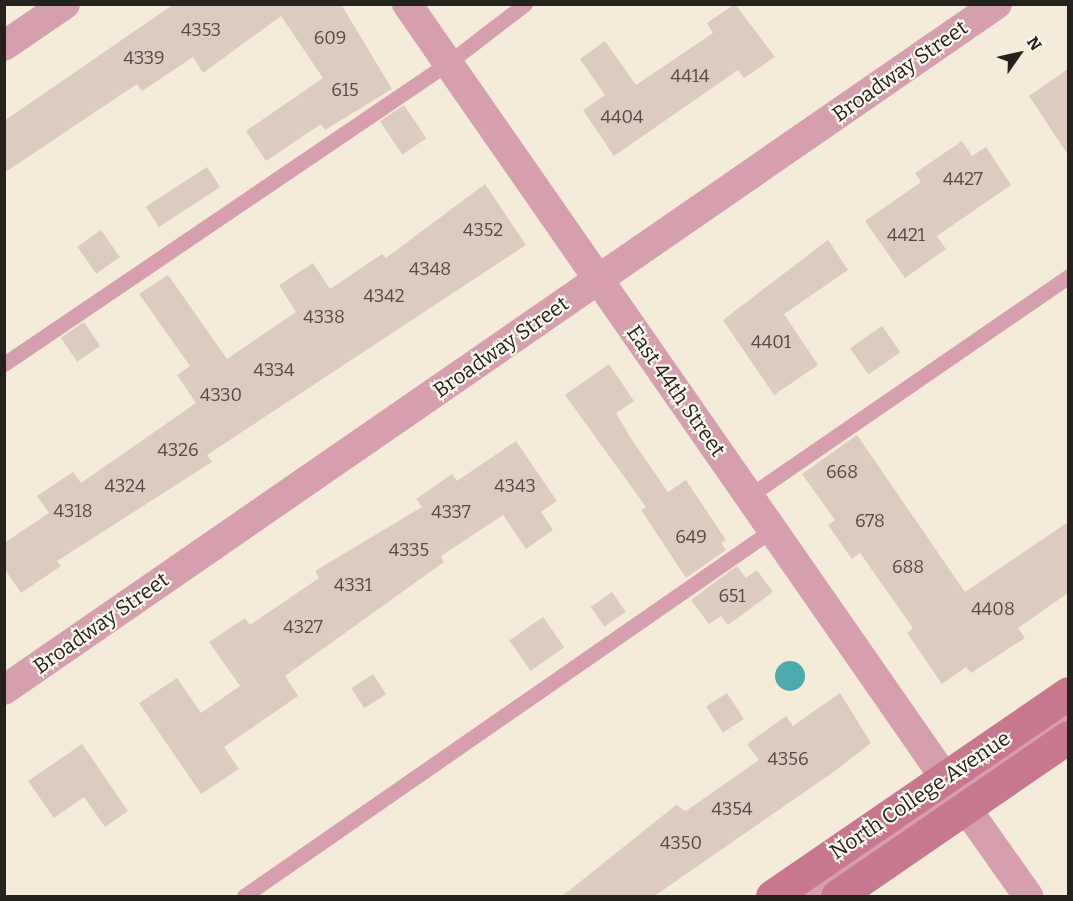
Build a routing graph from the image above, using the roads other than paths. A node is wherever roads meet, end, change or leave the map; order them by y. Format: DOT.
graph roads {
  1 [pos="65,4"];
  2 [pos="407,4"];
  3 [pos="525,4"];
  4 [pos="997,4"];
  5 [pos="4,46"];
  6 [pos="448,63"];
  7 [pos="1068,277"];
  8 [pos="598,280"];
  9 [pos="4,364"];
  10 [pos="749,496"];
  11 [pos="772,530"];
  12 [pos="4,690"];
  13 [pos="1068,693"];
  14 [pos="1068,716"];
  15 [pos="1068,737"];
  16 [pos="945,778"];
  17 [pos="966,808"];
  18 [pos="244,897"];
  19 [pos="772,897"];
  20 [pos="804,897"];
  21 [pos="837,897"];
  22 [pos="1028,897"];
  1 -- 5 [label="street"];
  2 -- 6 [label="street, East 44th Street"];
  3 -- 6 [label="lane"];
  4 -- 8 [label="street, Broadway Street"];
  6 -- 8 [label="street, East 44th Street"];
  6 -- 9 [label="lane"];
  7 -- 10 [label="lane"];
  8 -- 10 [label="street, East 44th Street"];
  8 -- 12 [label="street, Broadway Street"];
  10 -- 11 [label="street, East 44th Street"];
  11 -- 16 [label="street, East 44th Street"];
  11 -- 18 [label="lane"];
  13 -- 16 [label="main road, North College Avenue"];
  14 -- 20 [label="lane, North College Avenue"];
  15 -- 17 [label="main road, North College Avenue"];
  16 -- 19 [label="main road, North College Avenue"];
  17 -- 21 [label="main road, North College Avenue"];
  17 -- 22 [label="street"];
}
